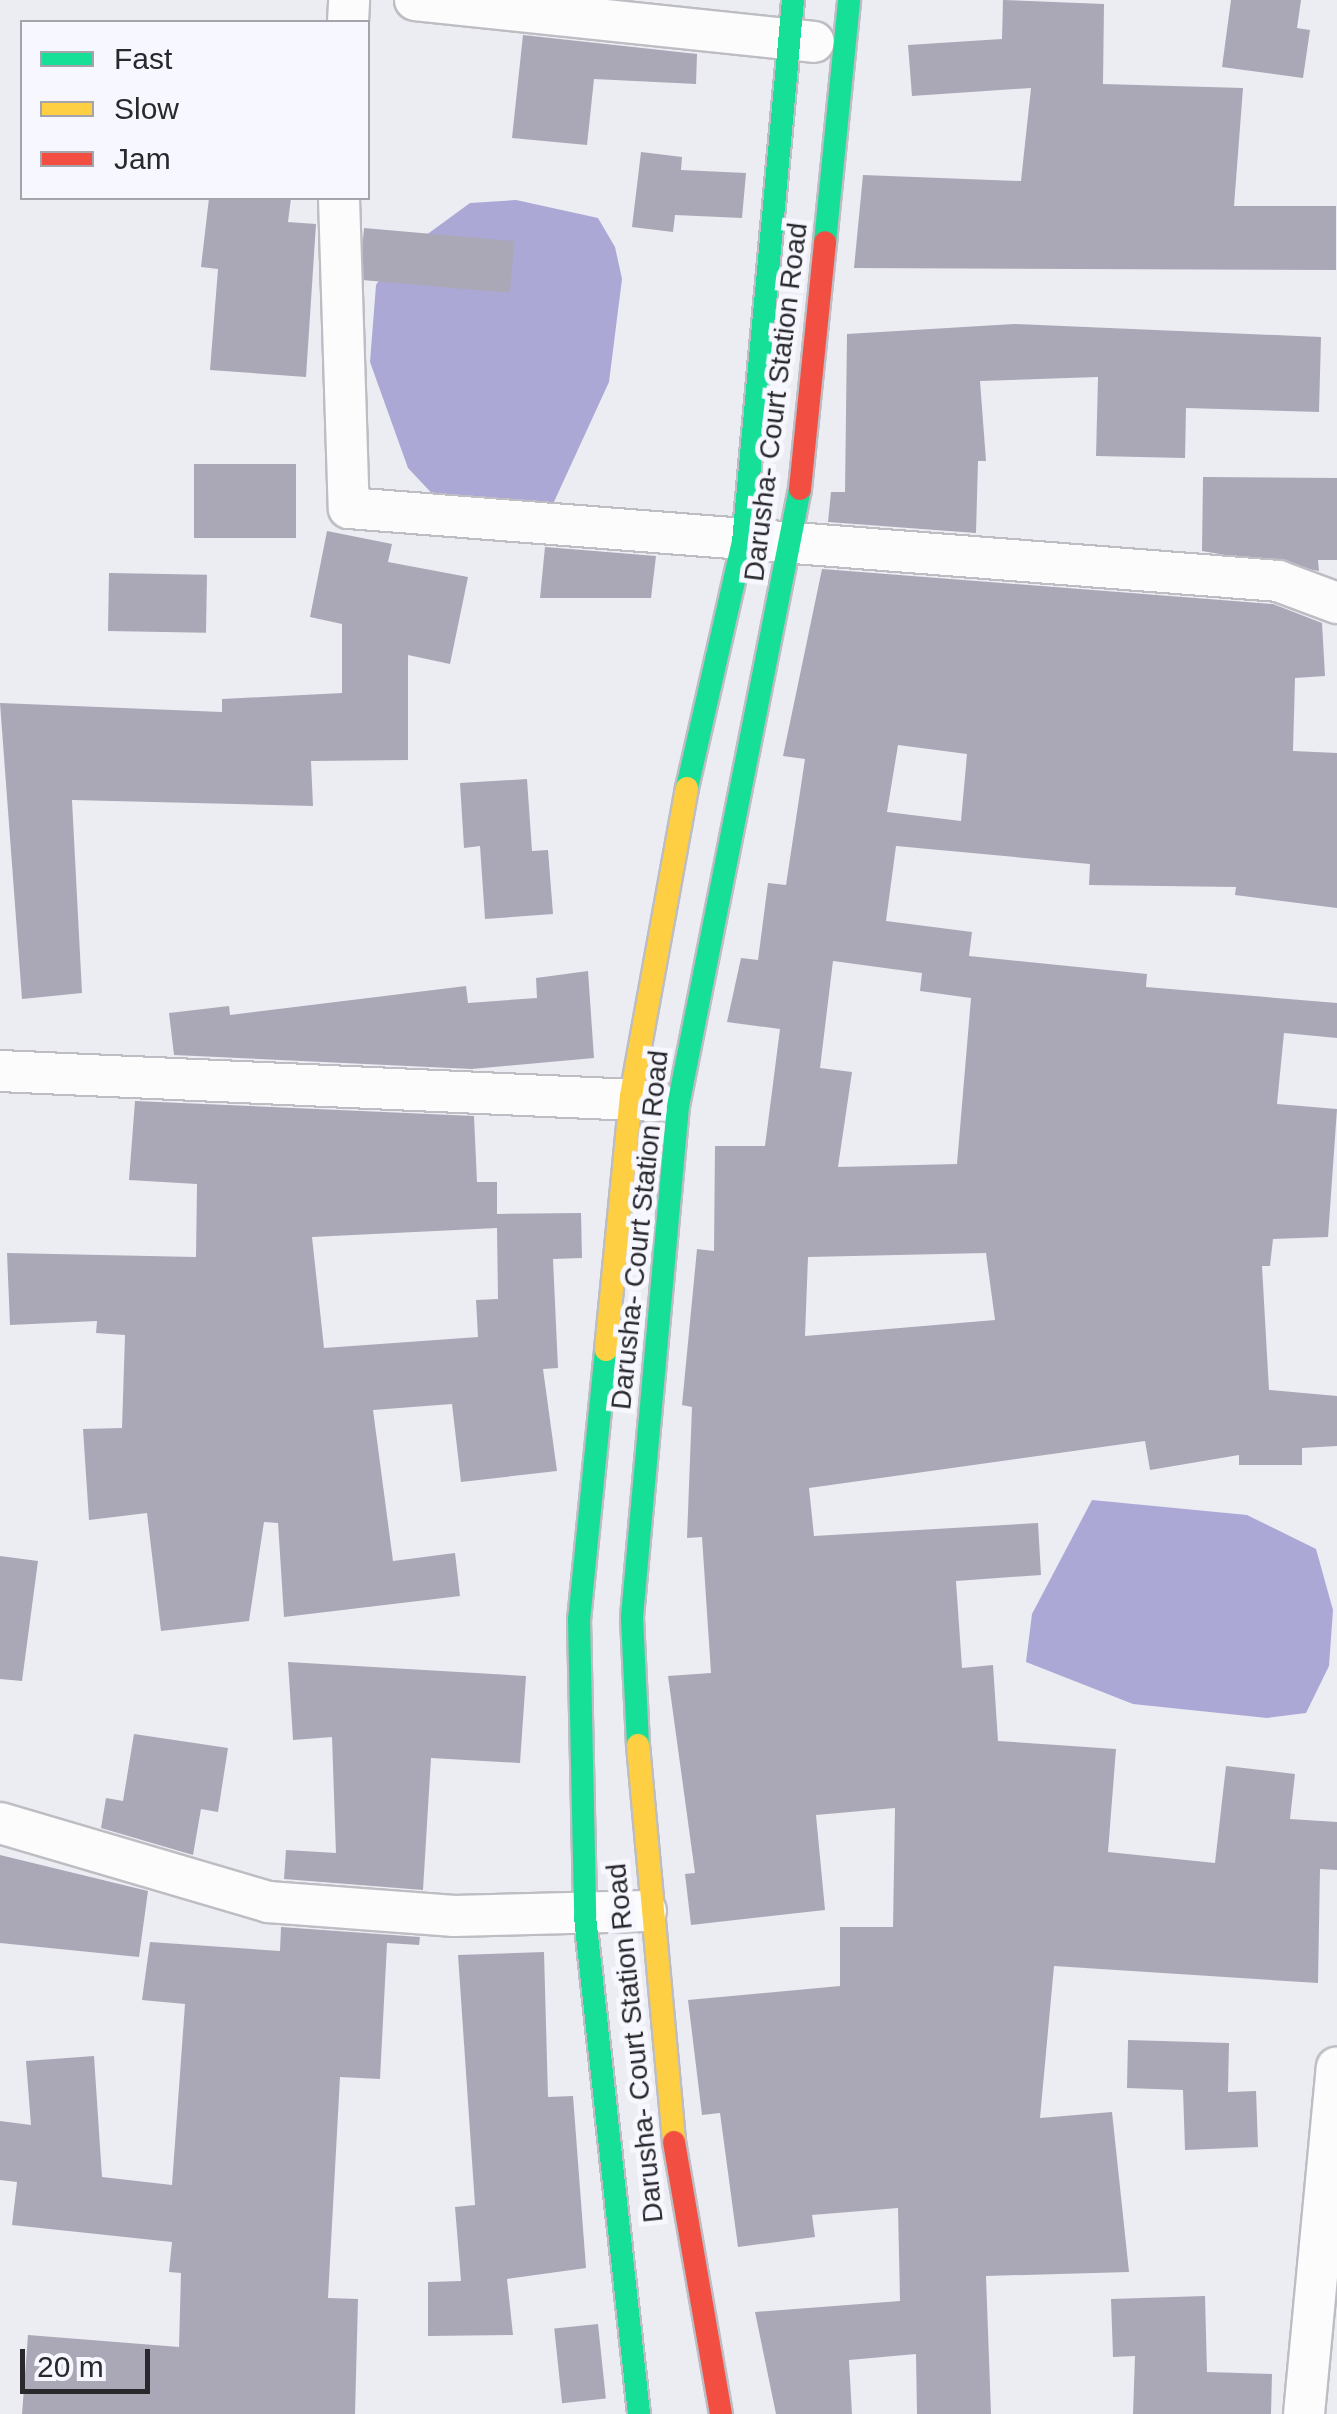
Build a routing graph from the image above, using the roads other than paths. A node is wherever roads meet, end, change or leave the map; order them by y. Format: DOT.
graph roads {
  1 [pos="415,0"];
  2 [pos="793,0"];
  3 [pos="849,0"];
  4 [pos="789,40"];
  5 [pos="845,44"];
  6 [pos="339,200"];
  7 [pos="743,542"];
  8 [pos="794,548"];
  9 [pos="1337,602"];
  10 [pos="0,1071"];
  11 [pos="631,1096"];
  12 [pos="678,1106"];
  13 [pos="0,1824"];
  14 [pos="646,1911"];
  15 [pos="586,1917"];
  16 [pos="1337,2068"];
  17 [pos="639,2414"];
  18 [pos="721,2414"];
  19 [pos="1304,2414"];
  1 -- 4 [label="street"];
  2 -- 4 [label="street, Darusha- Court Station Road"];
  3 -- 5 [label="street, Darusha- Court Station Road"];
  4 -- 5 [label="street"];
  4 -- 7 [label="street, Darusha- Court Station Road"];
  5 -- 8 [label="street, Darusha- Court Station Road"];
  6 -- 7 [label="street"];
  7 -- 8 [label="street"];
  7 -- 11 [label="street, Darusha- Court Station Road"];
  8 -- 9 [label="street"];
  8 -- 12 [label="street, Darusha- Court Station Road"];
  10 -- 11 [label="street"];
  11 -- 12 [label="street"];
  11 -- 15 [label="street, Darusha- Court Station Road"];
  12 -- 14 [label="street, Darusha- Court Station Road"];
  13 -- 15 [label="street"];
  14 -- 15 [label="street"];
  14 -- 18 [label="street, Darusha- Court Station Road"];
  15 -- 17 [label="street, Darusha- Court Station Road"];
  16 -- 19 [label="street"];
}
